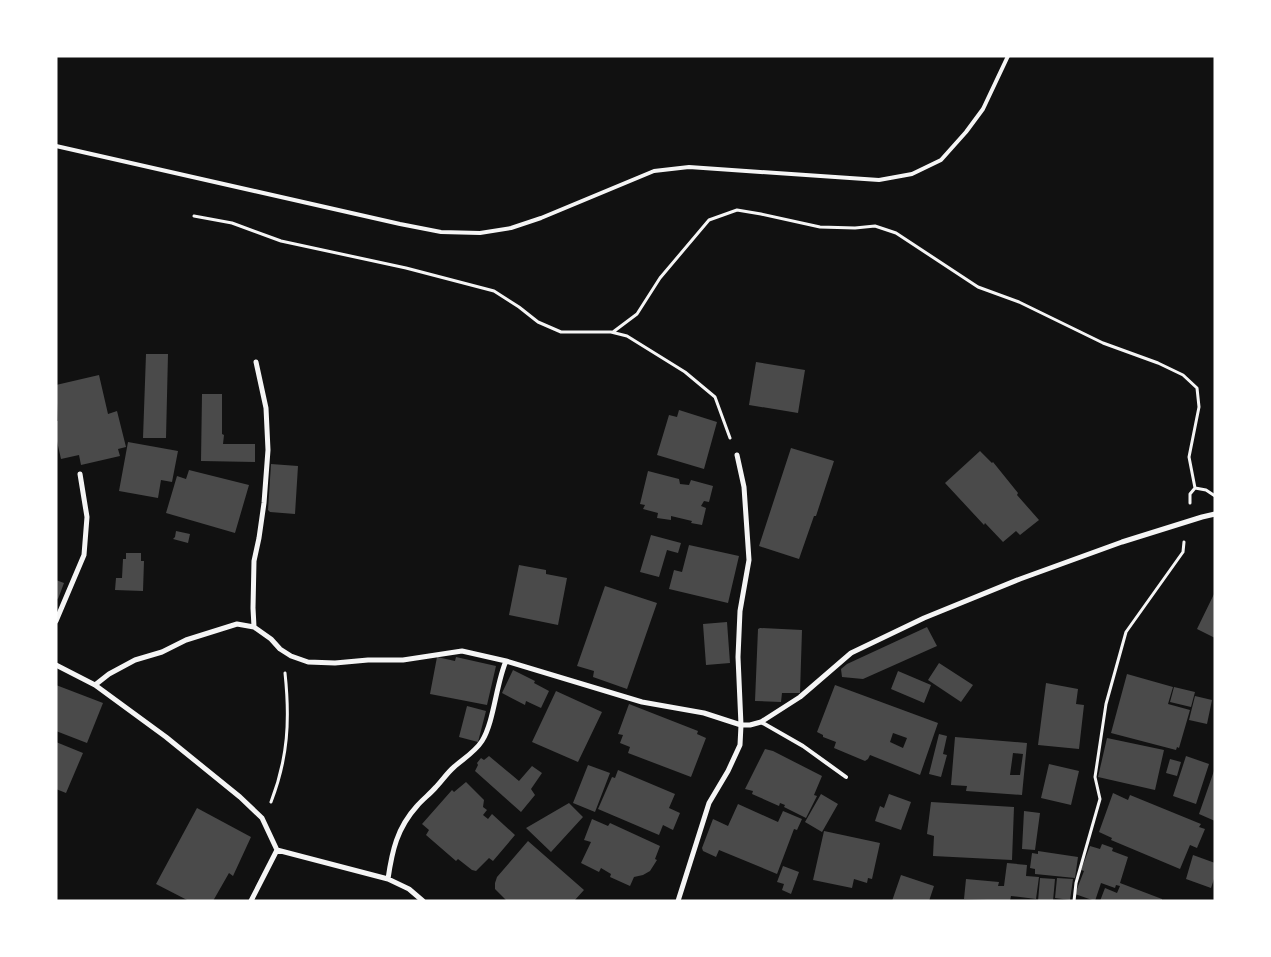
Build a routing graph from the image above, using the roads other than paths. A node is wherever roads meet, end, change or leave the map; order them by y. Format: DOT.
graph roads {
  1 [pos="1008,56"];
  2 [pos="56,146"];
  3 [pos="256,362"];
  4 [pos="737,455"];
  5 [pos="80,474"];
  6 [pos="1215,514"];
  7 [pos="56,620"];
  8 [pos="254,627"];
  9 [pos="506,661"];
  10 [pos="56,665"];
  11 [pos="95,685"];
  12 [pos="761,722"];
  13 [pos="741,725"];
  14 [pos="846,777"];
  15 [pos="277,850"];
  16 [pos="388,879"];
  17 [pos="251,901"];
  18 [pos="423,901"];
  19 [pos="678,901"];
  1 -- 2 [label="lane"];
  3 -- 8 [label="street"];
  4 -- 13 [label="street"];
  5 -- 7 [label="street"];
  6 -- 12 [label="street"];
  8 -- 9 [label="street"];
  8 -- 11 [label="street"];
  9 -- 13 [label="street"];
  9 -- 16 [label="street"];
  10 -- 11 [label="street"];
  11 -- 15 [label="street"];
  12 -- 13 [label="street"];
  12 -- 14 [label="lane"];
  13 -- 19 [label="street"];
  15 -- 16 [label="street"];
  15 -- 17 [label="street"];
  16 -- 18 [label="street"];
}
